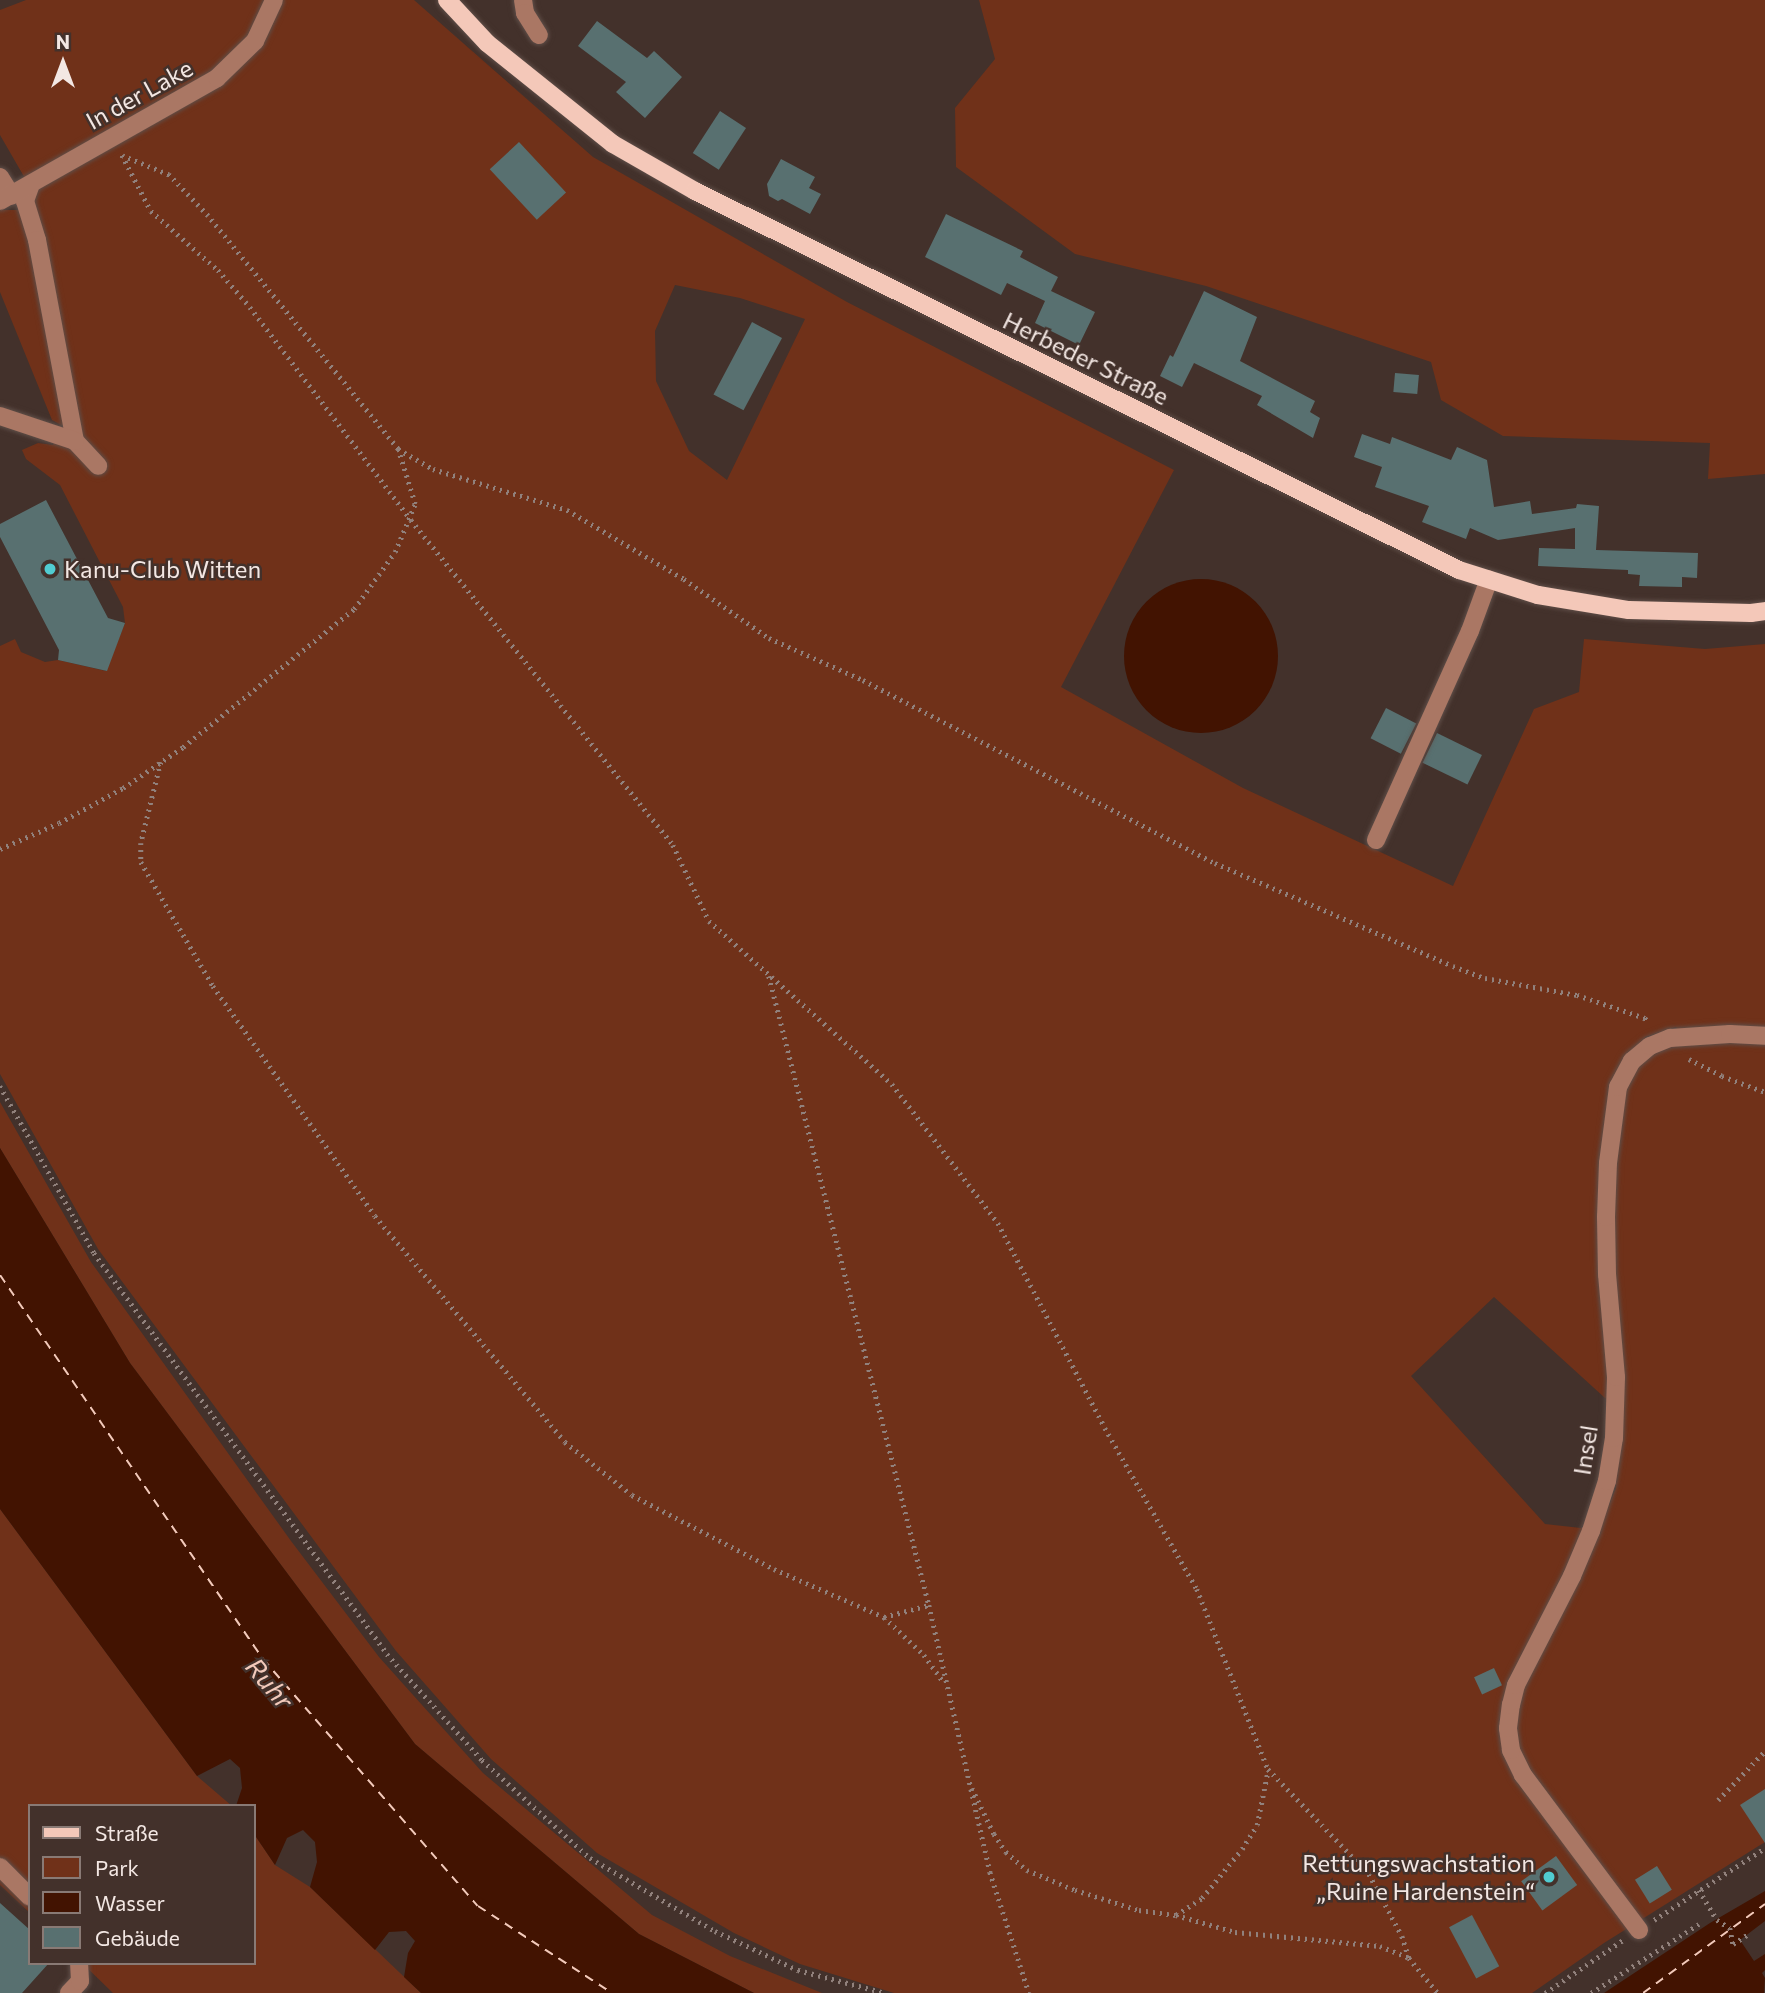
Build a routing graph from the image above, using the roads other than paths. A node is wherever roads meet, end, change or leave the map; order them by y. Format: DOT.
graph roads {
  1 [pos="274,0"];
  2 [pos="447,0"];
  3 [pos="523,0"];
  4 [pos="539,35"];
  5 [pos="0,177"];
  6 [pos="30,187"];
  7 [pos="6,198"];
  8 [pos="0,416"];
  9 [pos="75,441"];
  10 [pos="98,466"];
  11 [pos="1489,579"];
  12 [pos="1765,611"];
  13 [pos="1376,840"];
  14 [pos="1765,1036"];
  15 [pos="0,1867"];
  16 [pos="28,1895"];
  17 [pos="1639,1930"];
  18 [pos="79,1965"];
  19 [pos="69,1993"];
  1 -- 6 [label="street, In der Lake"];
  2 -- 11 [label="main road, Herbeder Straße"];
  3 -- 4 [label="street"];
  5 -- 7 [label="street"];
  6 -- 7 [label="street, In der Lake"];
  6 -- 9 [label="street"];
  8 -- 9 [label="street"];
  9 -- 10 [label="street"];
  11 -- 12 [label="main road, Herbeder Straße"];
  11 -- 13 [label="street"];
  14 -- 17 [label="street, Insel"];
  15 -- 16 [label="street"];
  18 -- 19 [label="street"];
}
